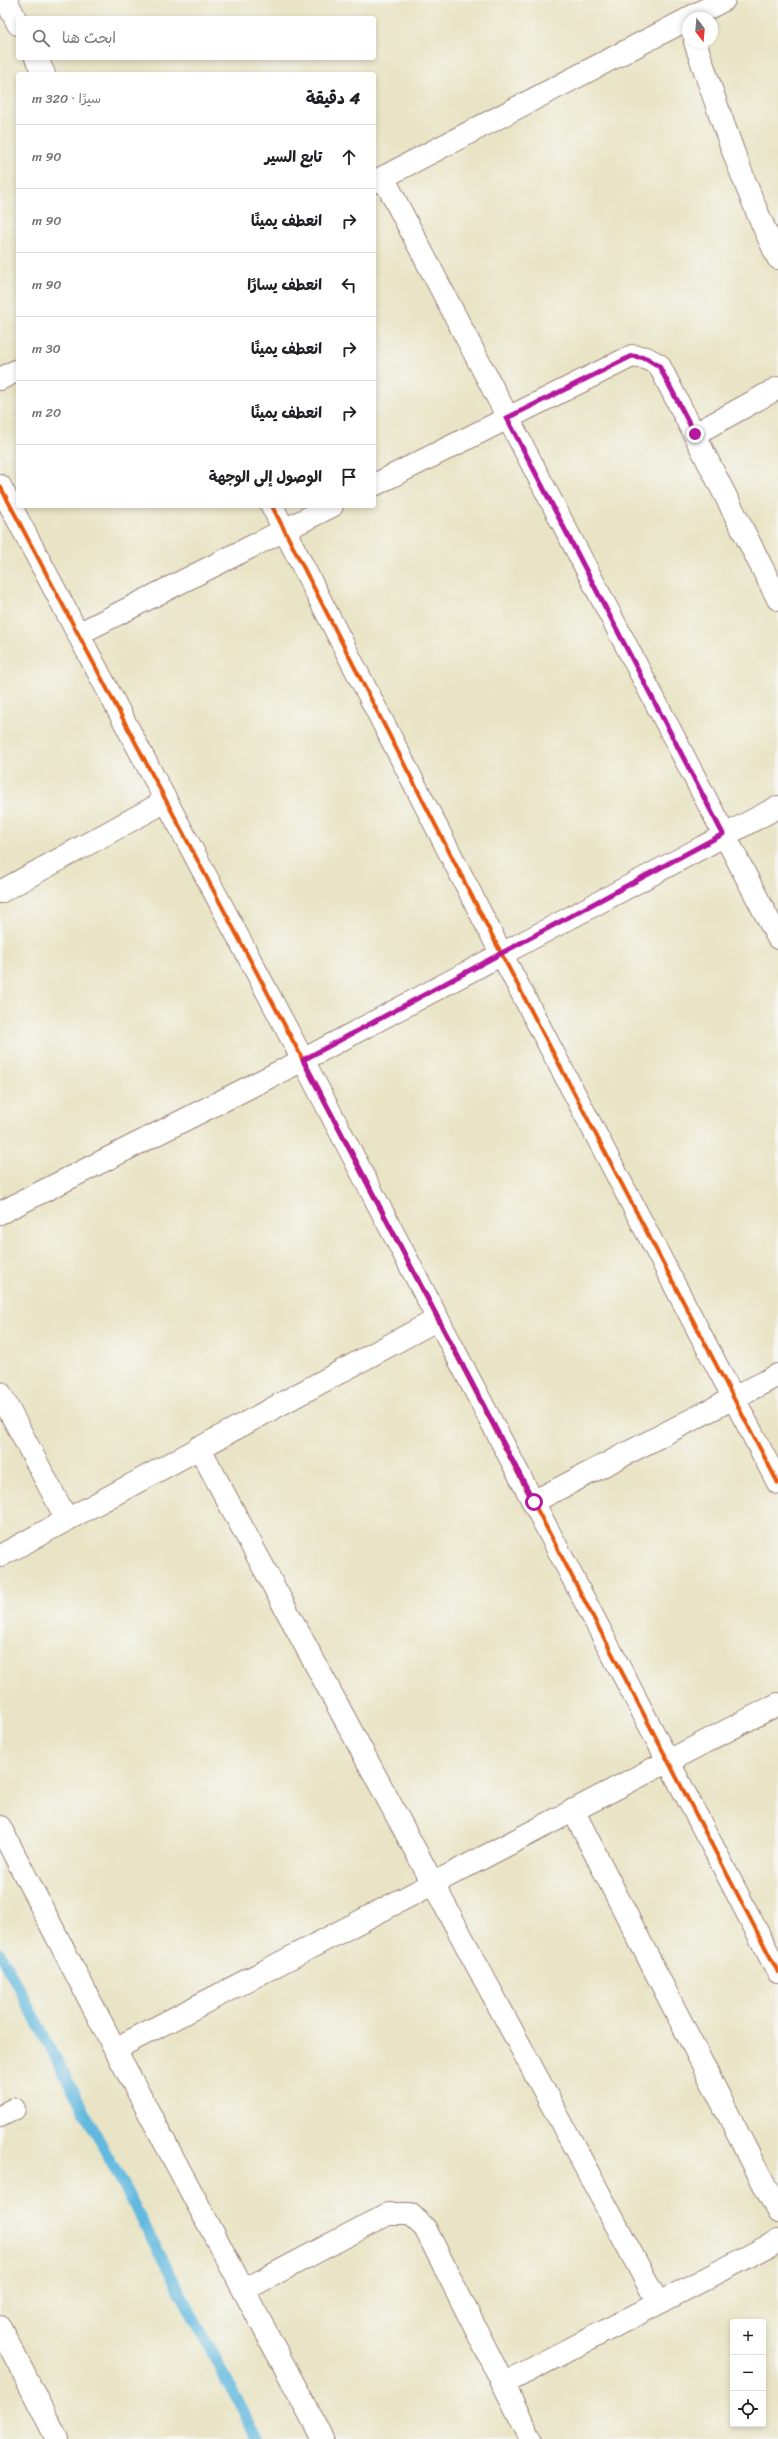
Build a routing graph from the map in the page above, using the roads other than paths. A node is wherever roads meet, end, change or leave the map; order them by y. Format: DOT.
graph roads {
  1 [pos="6,0"];
  2 [pos="724,0"];
  3 [pos="702,12"];
  4 [pos="16,20"];
  5 [pos="682,23"];
  6 [pos="696,48"];
  7 [pos="37,60"];
  8 [pos="43,72"];
  9 [pos="379,180"];
  10 [pos="778,258"];
  11 [pos="16,371"];
  12 [pos="0,379"];
  13 [pos="778,388"];
  14 [pos="507,418"];
  15 [pos="695,434"];
  16 [pos="376,484"];
  17 [pos="0,486"];
  18 [pos="273,508"];
  19 [pos="328,508"];
  20 [pos="284,530"];
  21 [pos="778,598"];
  22 [pos="78,634"];
  23 [pos="166,801"];
  24 [pos="778,806"];
  25 [pos="723,834"];
  26 [pos="0,892"];
  27 [pos="778,938"];
  28 [pos="500,953"];
  29 [pos="303,1060"];
  30 [pos="0,1213"];
  31 [pos="438,1319"];
  32 [pos="778,1375"];
  33 [pos="0,1393"];
  34 [pos="734,1398"];
  35 [pos="199,1448"];
  36 [pos="778,1483"];
  37 [pos="534,1502"];
  38 [pos="67,1520"];
  39 [pos="0,1556"];
  40 [pos="778,1704"];
  41 [pos="668,1761"];
  42 [pos="573,1810"];
  43 [pos="0,1827"];
  44 [pos="432,1883"];
  45 [pos="778,1972"];
  46 [pos="115,2050"];
  47 [pos="778,2212"];
  48 [pos="778,2241"];
  49 [pos="244,2290"];
  50 [pos="658,2303"];
  51 [pos="0,2327"];
  52 [pos="503,2384"];
  53 [pos="58,2439"];
  54 [pos="323,2439"];
  55 [pos="531,2439"];
  1 -- 4 [label="street"];
  2 -- 3 [label="street"];
  5 -- 9 [label="street"];
  6 -- 10 [label="street"];
  7 -- 8 [label="street"];
  9 -- 14 [label="street"];
  11 -- 12 [label="street"];
  13 -- 15 [label="street"];
  14 -- 15 [label="street"];
  14 -- 16 [label="street"];
  14 -- 25 [label="street"];
  15 -- 21 [label="street"];
  17 -- 22 [label="street"];
  18 -- 20 [label="street"];
  19 -- 20 [label="street"];
  20 -- 22 [label="street"];
  20 -- 28 [label="street"];
  22 -- 23 [label="street"];
  23 -- 26 [label="street"];
  23 -- 29 [label="street"];
  24 -- 25 [label="street"];
  25 -- 27 [label="street"];
  25 -- 28 [label="street"];
  28 -- 29 [label="street"];
  28 -- 34 [label="street"];
  29 -- 30 [label="street"];
  29 -- 31 [label="street"];
  31 -- 35 [label="street"];
  31 -- 37 [label="street"];
  32 -- 34 [label="street"];
  33 -- 38 [label="street"];
  34 -- 36 [label="street"];
  34 -- 37 [label="street"];
  35 -- 38 [label="street"];
  35 -- 44 [label="street"];
  37 -- 41 [label="street"];
  38 -- 39 [label="street"];
  40 -- 41 [label="street"];
  41 -- 42 [label="street"];
  41 -- 45 [label="street"];
  42 -- 44 [label="street"];
  42 -- 47 [label="street"];
  43 -- 46 [label="street"];
  44 -- 46 [label="street"];
  44 -- 50 [label="street"];
  46 -- 49 [label="street"];
  48 -- 50 [label="street"];
  49 -- 52 [label="street"];
  49 -- 54 [label="street"];
  50 -- 52 [label="street"];
  51 -- 53 [label="street"];
  52 -- 55 [label="street"];
}
